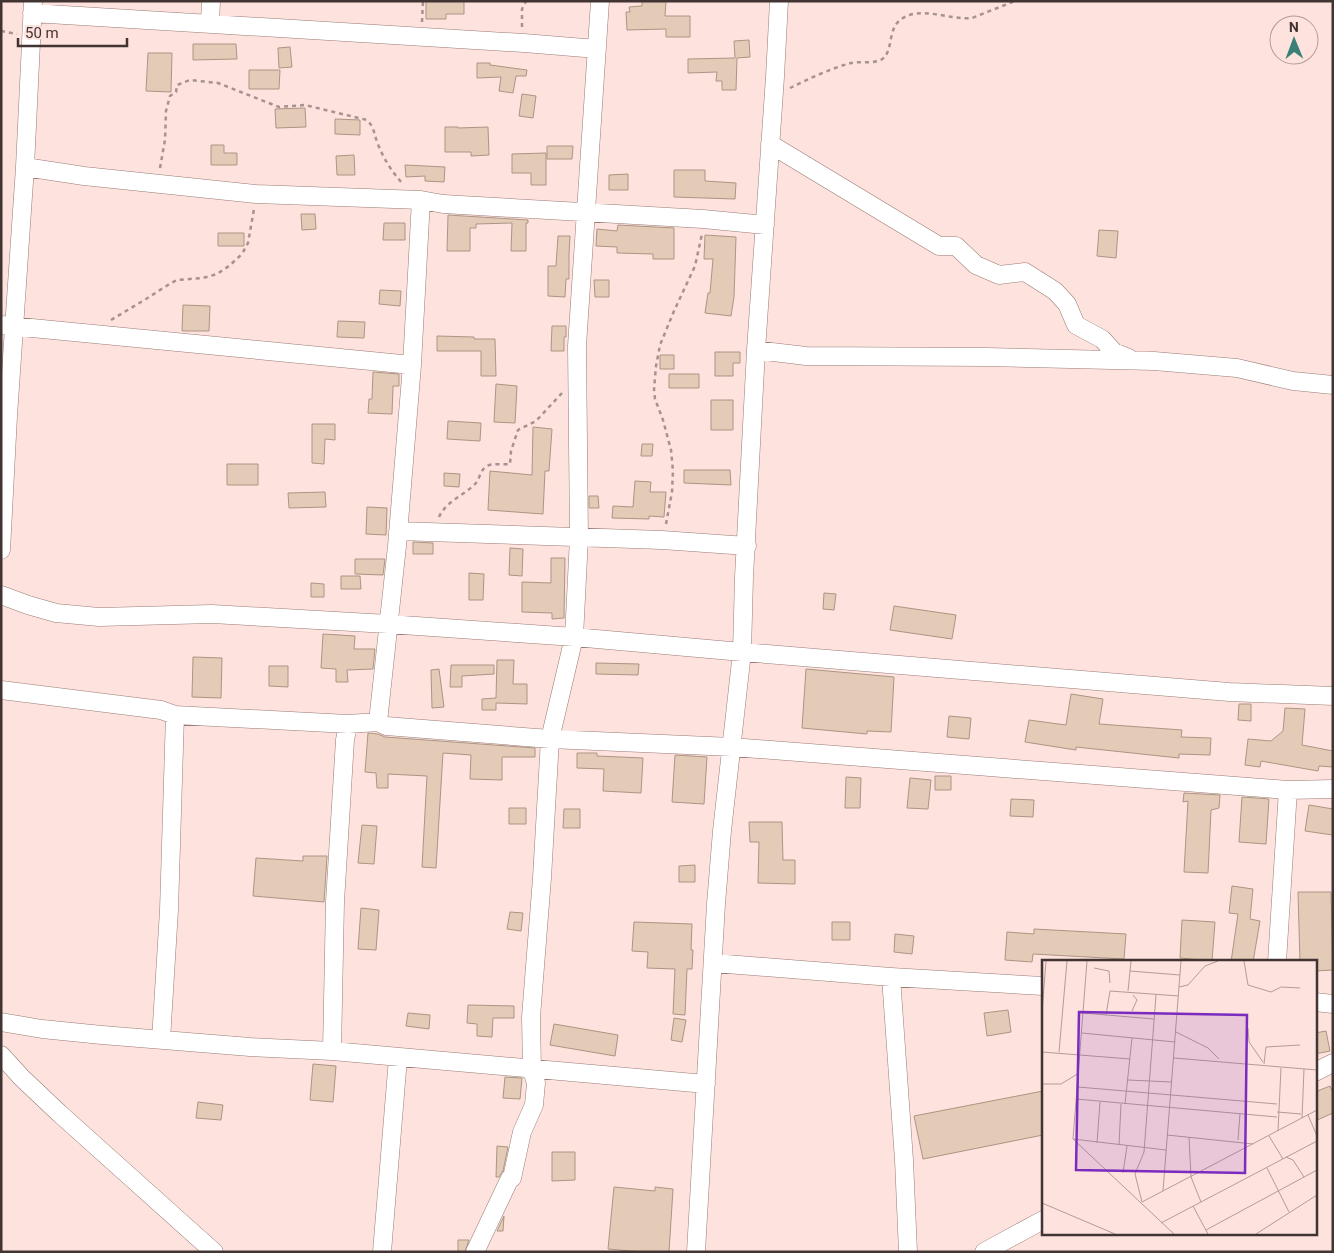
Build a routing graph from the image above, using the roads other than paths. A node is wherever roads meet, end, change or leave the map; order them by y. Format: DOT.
graph roads {
  1 [pos="211,1"];
  2 [pos="600,1"];
  3 [pos="779,1"];
  4 [pos="33,7"];
  5 [pos="210,24"];
  6 [pos="596,49"];
  7 [pos="770,144"];
  8 [pos="25,167"];
  9 [pos="421,200"];
  10 [pos="587,212"];
  11 [pos="765,225"];
  12 [pos="8,325"];
  13 [pos="756,350"];
  14 [pos="1134,360"];
  15 [pos="412,366"];
  16 [pos="1333,385"];
  17 [pos="3,487"];
  18 [pos="398,531"];
  19 [pos="579,538"];
  20 [pos="747,546"];
  21 [pos="1,550"];
  22 [pos="1,595"];
  23 [pos="388,624"];
  24 [pos="574,637"];
  25 [pos="742,652"];
  26 [pos="1,690"];
  27 [pos="1333,696"];
  28 [pos="175,715"];
  29 [pos="378,722"];
  30 [pos="348,724"];
  31 [pos="550,739"];
  32 [pos="732,747"];
  33 [pos="1333,788"];
  34 [pos="1288,790"];
  35 [pos="1277,960"];
  36 [pos="714,963"];
  37 [pos="890,977"];
  38 [pos="1042,986"];
  39 [pos="1316,1002"];
  40 [pos="1333,1004"];
  41 [pos="1,1022"];
  42 [pos="161,1040"];
  43 [pos="332,1051"];
  44 [pos="1,1055"];
  45 [pos="398,1058"];
  46 [pos="1333,1063"];
  47 [pos="532,1070"];
  48 [pos="1316,1072"];
  49 [pos="706,1084"];
  50 [pos="1042,1221"];
  51 [pos="214,1252"];
  52 [pos="382,1252"];
  53 [pos="475,1252"];
  54 [pos="696,1252"];
  55 [pos="908,1252"];
  56 [pos="984,1252"];
  1 -- 5 [label="street"];
  2 -- 6 [label="street"];
  3 -- 7 [label="street"];
  4 -- 5 [label="street"];
  4 -- 8 [label="street"];
  5 -- 6 [label="street"];
  6 -- 10 [label="street"];
  7 -- 11 [label="street"];
  7 -- 14 [label="street"];
  8 -- 9 [label="street"];
  8 -- 12 [label="street"];
  9 -- 10 [label="street"];
  9 -- 15 [label="street"];
  10 -- 11 [label="street"];
  10 -- 19 [label="street"];
  11 -- 13 [label="street"];
  12 -- 15 [label="street"];
  12 -- 17 [label="street"];
  13 -- 14 [label="street"];
  13 -- 20 [label="street"];
  14 -- 16 [label="street"];
  15 -- 18 [label="street"];
  17 -- 21 [label="street"];
  18 -- 19 [label="street"];
  18 -- 23 [label="street"];
  19 -- 20 [label="street"];
  19 -- 24 [label="street"];
  20 -- 25 [label="street"];
  22 -- 23 [label="street"];
  23 -- 24 [label="street"];
  23 -- 29 [label="street"];
  24 -- 25 [label="street"];
  24 -- 31 [label="street"];
  25 -- 27 [label="street"];
  25 -- 32 [label="street"];
  26 -- 28 [label="street"];
  28 -- 30 [label="street"];
  28 -- 42 [label="street"];
  29 -- 30 [label="street"];
  29 -- 31 [label="street"];
  30 -- 43 [label="street"];
  31 -- 32 [label="street"];
  31 -- 47 [label="street"];
  32 -- 34 [label="street"];
  32 -- 36 [label="street"];
  33 -- 34 [label="street"];
  34 -- 35 [label="street"];
  36 -- 37 [label="street"];
  36 -- 49 [label="street"];
  37 -- 38 [label="street"];
  37 -- 55 [label="street"];
  39 -- 40 [label="street"];
  41 -- 42 [label="street"];
  42 -- 43 [label="street"];
  43 -- 45 [label="street"];
  44 -- 51 [label="street"];
  45 -- 47 [label="street"];
  45 -- 52 [label="street"];
  46 -- 48 [label="street"];
  47 -- 49 [label="street"];
  47 -- 53 [label="street"];
  49 -- 54 [label="street"];
  50 -- 56 [label="street"];
}
